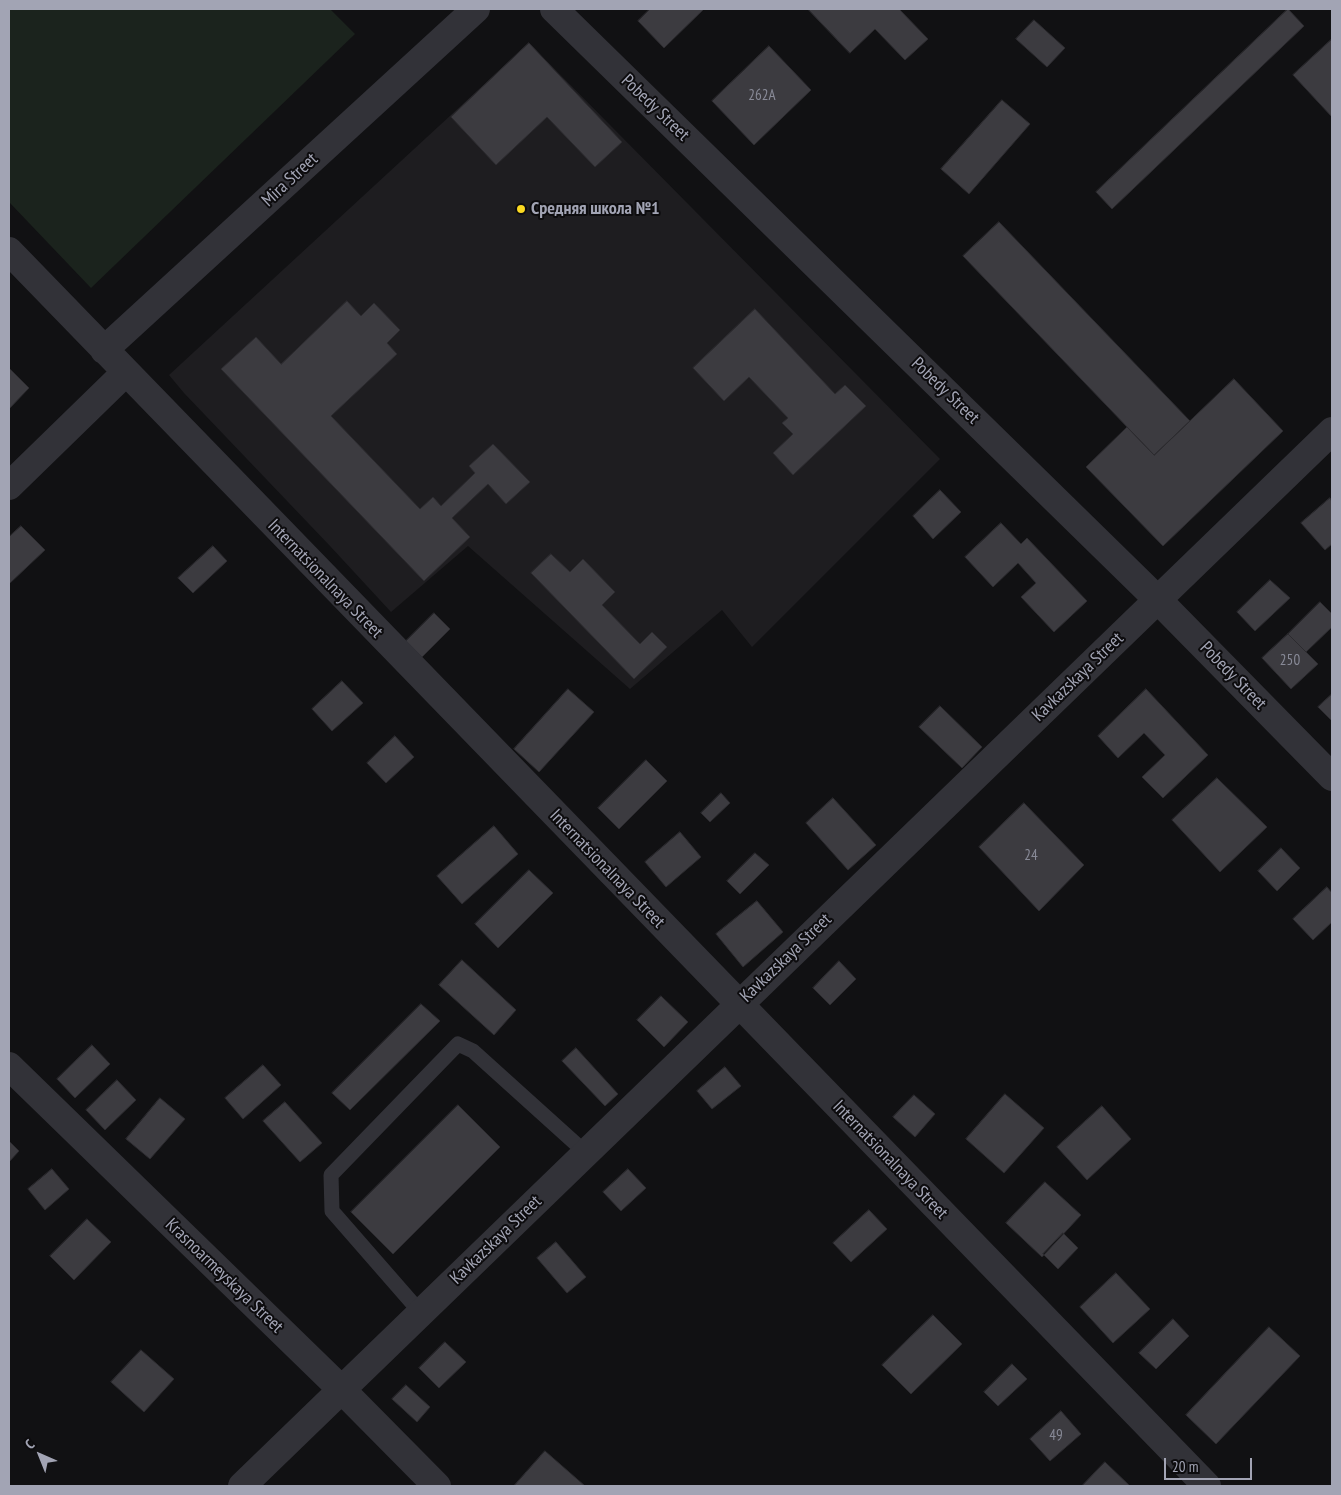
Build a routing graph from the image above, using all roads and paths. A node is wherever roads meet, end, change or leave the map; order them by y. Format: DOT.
graph roads {
  1 [pos="476,9"];
  2 [pos="554,9"];
  3 [pos="9,251"];
  4 [pos="104,350"];
  5 [pos="125,372"];
  6 [pos="1332,431"];
  7 [pos="9,486"];
  8 [pos="1158,600"];
  9 [pos="1332,777"];
  10 [pos="738,1004"];
  11 [pos="9,1066"];
  12 [pos="586,1152"];
  13 [pos="421,1313"];
  14 [pos="342,1390"];
  15 [pos="242,1486"];
  16 [pos="437,1486"];
  17 [pos="1207,1486"];
  1 -- 4 [label="street, Mira Street"];
  2 -- 8 [label="street, Pobedy Street"];
  3 -- 4 [label="street, Internatsionalnaya Street"];
  4 -- 5 [label="street, Internatsionalnaya Street"];
  5 -- 7 [label="street"];
  5 -- 10 [label="street, Internatsionalnaya Street"];
  6 -- 8 [label="street, Kavkazskaya Street"];
  8 -- 9 [label="street, Pobedy Street"];
  8 -- 10 [label="street, Kavkazskaya Street"];
  10 -- 12 [label="street, Kavkazskaya Street"];
  10 -- 17 [label="street, Internatsionalnaya Street"];
  11 -- 14 [label="street, Krasnoarmeyskaya Street"];
  12 -- 13 [label="street, Kavkazskaya Street"];
  12 -- 13 [label="lane"];
  13 -- 14 [label="street, Kavkazskaya Street"];
  14 -- 15 [label="street, Kavkazskaya Street"];
  14 -- 16 [label="street, Krasnoarmeyskaya Street"];
}
